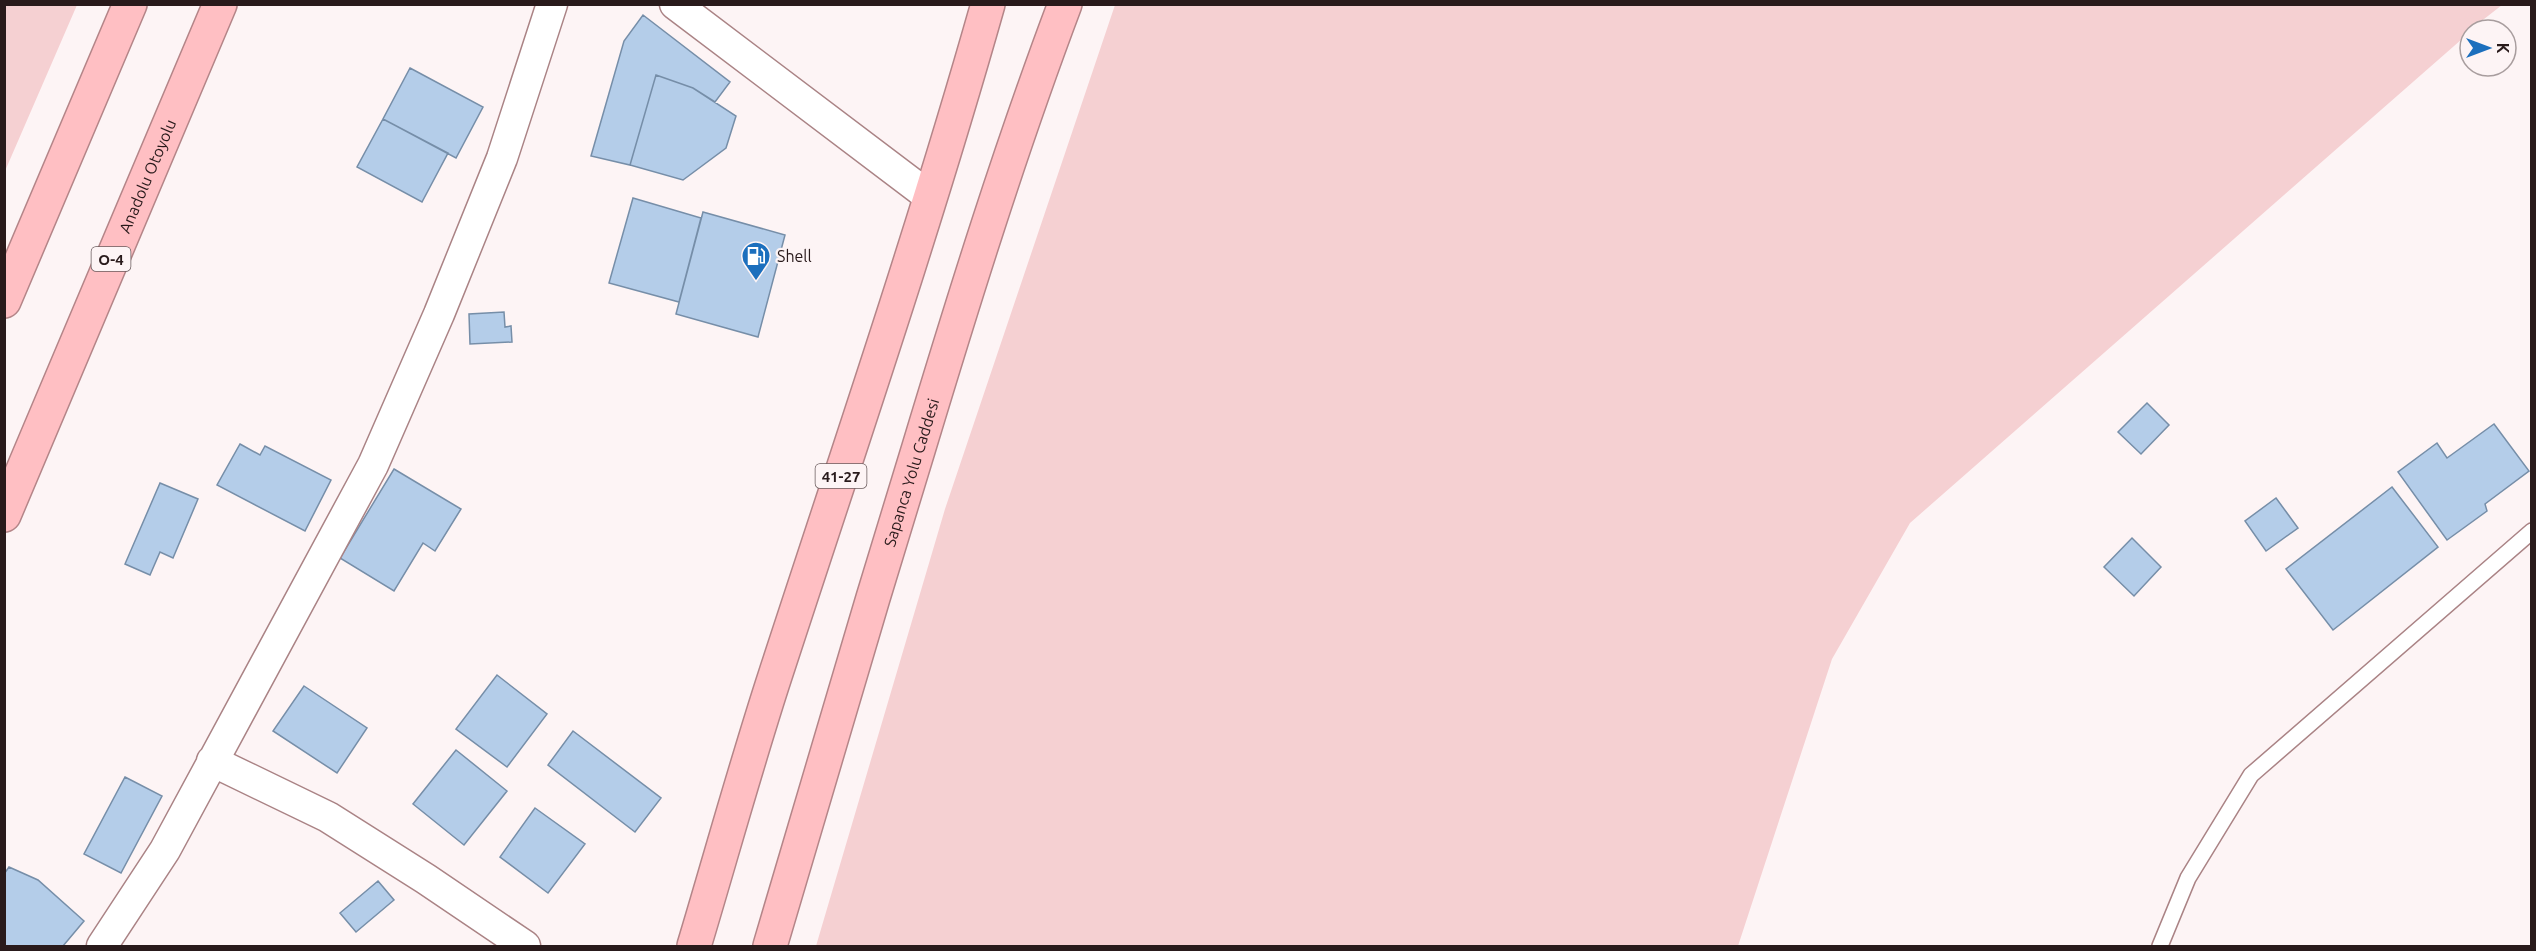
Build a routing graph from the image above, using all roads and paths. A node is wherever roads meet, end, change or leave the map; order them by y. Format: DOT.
graph roads {
  1 [pos="130,4"];
  2 [pos="220,4"];
  3 [pos="552,4"];
  4 [pos="675,4"];
  5 [pos="988,4"];
  6 [pos="1065,4"];
  7 [pos="930,197"];
  8 [pos="4,301"];
  9 [pos="4,515"];
  10 [pos="2532,531"];
  11 [pos="212,761"];
  12 [pos="102,946"];
  13 [pos="525,946"];
  14 [pos="694,946"];
  15 [pos="770,946"];
  16 [pos="2160,946"];
  1 -- 8 [label="highway"];
  2 -- 9 [label="highway, Anadolu Otoyolu / O-4"];
  3 -- 11 [label="street"];
  4 -- 7 [label="street"];
  5 -- 7 [label="highway, 41-27"];
  6 -- 15 [label="highway, Sapanca Yolu Caddesi"];
  7 -- 14 [label="highway, 41-27"];
  10 -- 16 [label="lane"];
  11 -- 12 [label="street"];
  11 -- 13 [label="street"];
}
